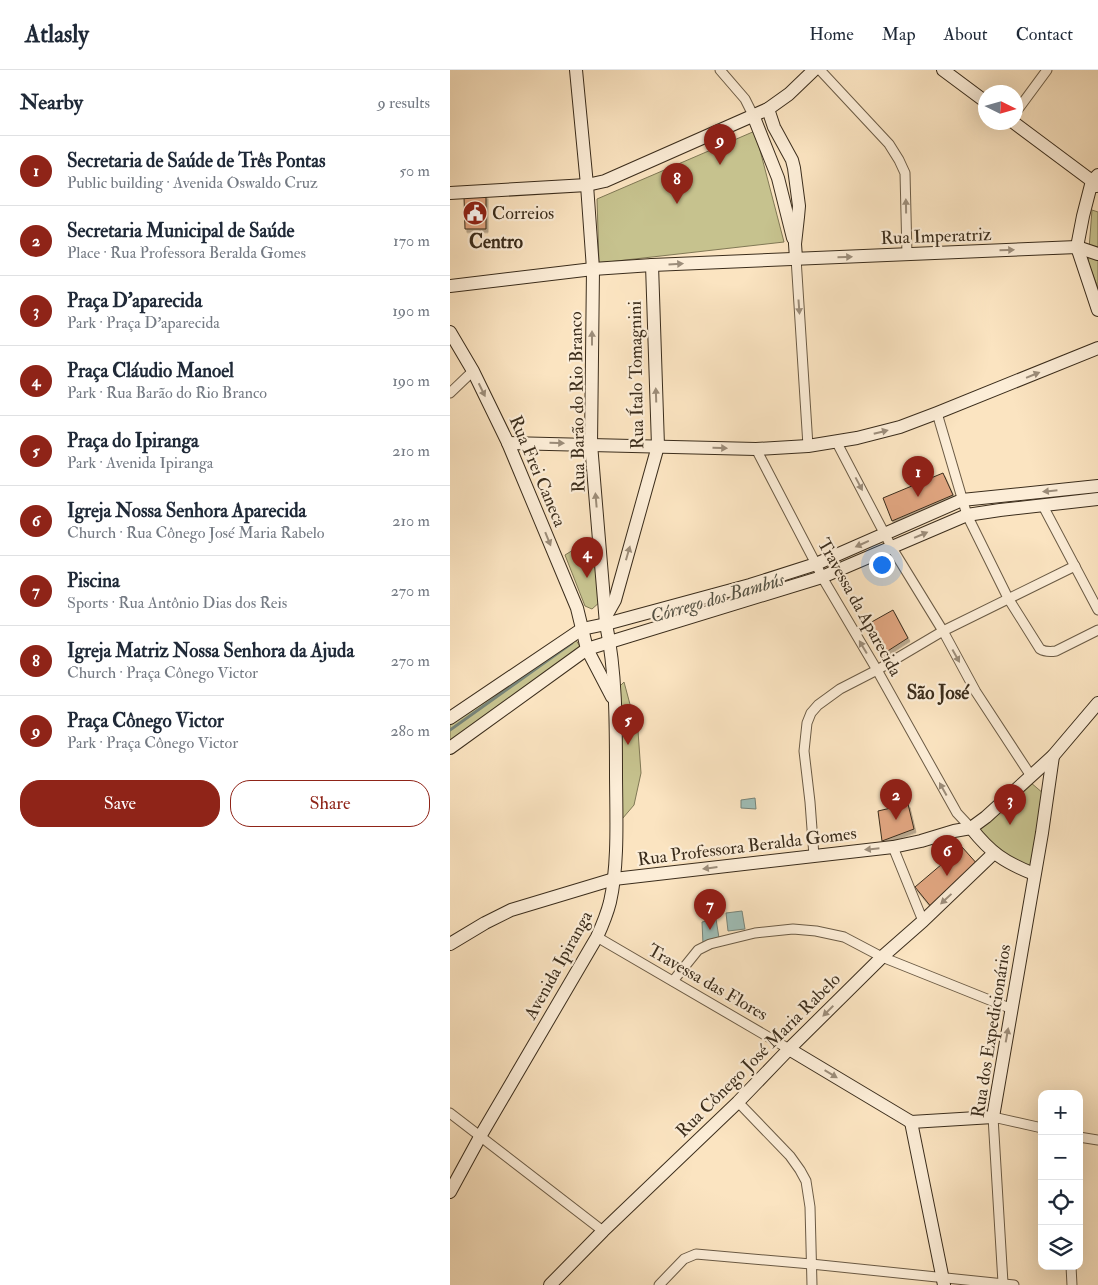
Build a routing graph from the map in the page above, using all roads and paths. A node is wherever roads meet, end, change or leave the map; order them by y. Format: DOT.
graph roads {
  1 [pos="576,70"];
  2 [pos="720,70"];
  3 [pos="814,70"];
  4 [pos="820,70"];
  5 [pos="943,70"];
  6 [pos="1047,70"];
  7 [pos="978,96"];
  8 [pos="1023,103"];
  9 [pos="768,109"];
  10 [pos="753,114"];
  11 [pos="1023,129"];
  12 [pos="1096,181"];
  13 [pos="588,185"];
  14 [pos="450,193"];
  15 [pos="795,244"];
  16 [pos="1077,247"];
  17 [pos="1098,254"];
  18 [pos="907,255"];
  19 [pos="796,258"];
  20 [pos="652,265"];
  21 [pos="593,269"];
  22 [pos="450,286"];
  23 [pos="1098,310"];
  24 [pos="450,332"];
  25 [pos="1098,348"];
  26 [pos="473,371"];
  27 [pos="450,393"];
  28 [pos="937,413"];
  29 [pos="836,442"];
  30 [pos="508,443"];
  31 [pos="591,444"];
  32 [pos="658,446"];
  33 [pos="808,446"];
  34 [pos="756,449"];
  35 [pos="1098,486"];
  36 [pos="1098,499"];
  37 [pos="962,500"];
  38 [pos="1043,506"];
  39 [pos="967,515"];
  40 [pos="885,534"];
  41 [pos="892,548"];
  42 [pos="816,564"];
  43 [pos="1075,566"];
  44 [pos="822,577"];
  45 [pos="1008,598"];
  46 [pos="610,600"];
  47 [pos="1098,610"];
  48 [pos="606,620"];
  49 [pos="582,630"];
  50 [pos="1098,630"];
  51 [pos="943,632"];
  52 [pos="610,642"];
  53 [pos="587,649"];
  54 [pos="877,670"];
  55 [pos="614,701"];
  56 [pos="1098,702"];
  57 [pos="450,718"];
  58 [pos="450,748"];
  59 [pos="1053,756"];
  60 [pos="1031,776"];
  61 [pos="1048,792"];
  62 [pos="970,828"];
  63 [pos="893,847"];
  64 [pos="994,853"];
  65 [pos="814,856"];
  66 [pos="1034,874"];
  67 [pos="614,879"];
  68 [pos="923,920"];
  69 [pos="597,937"];
  70 [pos="450,944"];
  71 [pos="882,957"];
  72 [pos="673,981"];
  73 [pos="1012,1009"];
  74 [pos="789,1050"];
  75 [pos="738,1102"];
  76 [pos="450,1113"];
  77 [pos="993,1117"];
  78 [pos="911,1122"];
  79 [pos="1038,1127"];
  80 [pos="481,1136"];
  81 [pos="1083,1138"];
  82 [pos="1098,1140"];
  83 [pos="450,1192"];
  84 [pos="603,1231"];
  85 [pos="811,1264"];
  86 [pos="1071,1270"];
  87 [pos="943,1282"];
  88 [pos="1003,1283"];
  89 [pos="550,1285"];
  90 [pos="659,1285"];
  91 [pos="812,1285"];
  92 [pos="1014,1285"];
  93 [pos="1072,1285"];
  1 -- 13 [label="street, Rua Barão do Rio Branco"];
  2 -- 10 [label="street"];
  3 -- 9 [label="street"];
  18 -- 4 [label="street, one-way"];
  5 -- 7 [label="street"];
  6 -- 8 [label="street"];
  9 -- 10 [label="street"];
  9 -- 15 [label="street"];
  10 -- 13 [label="street"];
  10 -- 15 [label="street"];
  11 -- 12 [label="street"];
  12 -- 16 [label="street"];
  13 -- 14 [label="street"];
  13 -- 21 [label="street, Rua Barão do Rio Branco"];
  15 -- 19 [label="street"];
  16 -- 17 [label="street"];
  18 -- 16 [label="street, Rua Imperatriz, one-way"];
  16 -- 23 [label="street"];
  19 -- 18 [label="street, Rua Imperatriz, one-way"];
  20 -- 19 [label="street, Rua Imperatriz, one-way"];
  19 -- 33 [label="street, one-way"];
  20 -- 21 [label="street, Rua Imperatriz"];
  32 -- 20 [label="street, Rua Ítalo Tomagnini, one-way"];
  21 -- 22 [label="street, Rua Imperatriz"];
  31 -- 21 [label="street, Rua Barão do Rio Branco, one-way"];
  24 -- 26 [label="street, Rua Frei Caneca"];
  28 -- 25 [label="street, one-way"];
  26 -- 27 [label="street"];
  26 -- 30 [label="street, Rua Frei Caneca, one-way"];
  29 -- 28 [label="street, one-way"];
  28 -- 37 [label="street"];
  29 -- 33 [label="street"];
  29 -- 40 [label="street, one-way"];
  30 -- 31 [label="street, one-way"];
  30 -- 49 [label="street, Rua Frei Caneca, one-way"];
  31 -- 32 [label="street"];
  46 -- 31 [label="street, Rua Barão do Rio Branco, one-way"];
  32 -- 34 [label="street, one-way"];
  46 -- 32 [label="street, Rua Ítalo Tomagnini, one-way"];
  33 -- 34 [label="street"];
  34 -- 42 [label="street, Travessa da Aparecida"];
  35 -- 37 [label="street, one-way"];
  36 -- 38 [label="street"];
  37 -- 39 [label="street"];
  37 -- 40 [label="street"];
  38 -- 39 [label="street"];
  38 -- 43 [label="street"];
  41 -- 39 [label="street, one-way"];
  39 -- 45 [label="street"];
  40 -- 41 [label="street"];
  40 -- 42 [label="street, one-way"];
  41 -- 44 [label="street"];
  41 -- 51 [label="street"];
  42 -- 44 [label="street, Travessa da Aparecida"];
  42 -- 48 [label="street"];
  43 -- 45 [label="street"];
  43 -- 47 [label="street"];
  44 -- 52 [label="street"];
  54 -- 44 [label="street, Travessa da Aparecida, one-way"];
  45 -- 50 [label="street"];
  45 -- 51 [label="street"];
  46 -- 48 [label="street, Rua Ítalo Tomagnini"];
  48 -- 49 [label="street"];
  48 -- 52 [label="street, Avenida Ipiranga"];
  49 -- 53 [label="street, Rua Frei Caneca"];
  49 -- 57 [label="street"];
  51 -- 54 [label="street"];
  51 -- 60 [label="street, one-way"];
  52 -- 53 [label="street"];
  52 -- 55 [label="street, Avenida Ipiranga"];
  53 -- 55 [label="street, Avenida Ipiranga"];
  53 -- 58 [label="street"];
  62 -- 54 [label="street, Travessa da Aparecida, one-way"];
  54 -- 65 [label="street"];
  55 -- 67 [label="street, Avenida Ipiranga"];
  56 -- 59 [label="street"];
  59 -- 60 [label="street"];
  59 -- 61 [label="street, Rua dos Expedicionários"];
  60 -- 61 [label="street"];
  60 -- 62 [label="street"];
  61 -- 66 [label="street, Rua dos Expedicionários"];
  62 -- 63 [label="street, Rua Professora Beralda Gomes"];
  62 -- 64 [label="street"];
  63 -- 65 [label="street, Rua Professora Beralda Gomes, one-way"];
  63 -- 68 [label="street"];
  64 -- 66 [label="street"];
  64 -- 68 [label="street, Rua Cônego José Maria Rabelo, one-way"];
  65 -- 67 [label="street, Rua Professora Beralda Gomes, one-way"];
  66 -- 73 [label="street, Rua dos Expedicionários"];
  67 -- 69 [label="street, Avenida Ipiranga"];
  67 -- 70 [label="street, Rua Professora Beralda Gomes"];
  68 -- 71 [label="street, Rua Cônego José Maria Rabelo"];
  69 -- 72 [label="street, Travessa das Flores"];
  69 -- 80 [label="street, Avenida Ipiranga"];
  71 -- 72 [label="street"];
  71 -- 73 [label="street"];
  71 -- 74 [label="street, Rua Cônego José Maria Rabelo, one-way"];
  72 -- 74 [label="street, Travessa das Flores"];
  77 -- 73 [label="street, Rua dos Expedicionários, one-way"];
  74 -- 75 [label="street, Rua Cônego José Maria Rabelo"];
  74 -- 78 [label="street, Travessa das Flores, one-way"];
  75 -- 84 [label="street, Rua Cônego José Maria Rabelo"];
  75 -- 85 [label="street"];
  76 -- 80 [label="street"];
  77 -- 78 [label="street"];
  77 -- 79 [label="street"];
  77 -- 88 [label="street, Rua dos Expedicionários"];
  78 -- 87 [label="street"];
  80 -- 83 [label="street, Avenida Ipiranga"];
  80 -- 84 [label="street"];
  81 -- 82 [label="street"];
  84 -- 89 [label="street, Rua Cônego José Maria Rabelo"];
  85 -- 87 [label="street"];
  85 -- 90 [label="street"];
  85 -- 91 [label="street"];
  86 -- 93 [label="street"];
  87 -- 88 [label="street"];
  88 -- 92 [label="street"];
}
